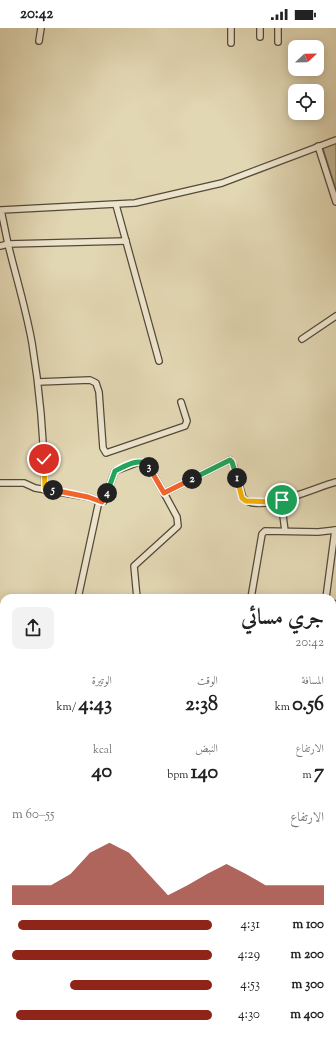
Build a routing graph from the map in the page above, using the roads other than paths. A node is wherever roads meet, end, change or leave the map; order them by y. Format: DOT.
graph roads {
  1 [pos="41,28"];
  2 [pos="231,28"];
  3 [pos="260,28"];
  4 [pos="278,28"];
  5 [pos="260,37"];
  6 [pos="39,41"];
  7 [pos="278,42"];
  8 [pos="231,43"];
  9 [pos="336,140"];
  10 [pos="318,146"];
  11 [pos="336,202"];
  12 [pos="116,205"];
  13 [pos="1,210"];
  14 [pos="126,241"];
  15 [pos="8,244"];
  16 [pos="0,246"];
  17 [pos="336,316"];
  18 [pos="302,339"];
  19 [pos="159,360"];
  20 [pos="38,382"];
  21 [pos="181,402"];
  22 [pos="336,482"];
  23 [pos="0,483"];
  24 [pos="45,489"];
  25 [pos="164,493"];
  26 [pos="282,500"];
  27 [pos="99,501"];
  28 [pos="336,530"];
  29 [pos="285,531"];
  30 [pos="79,594"];
  31 [pos="137,594"];
  32 [pos="252,594"];
  33 [pos="327,594"];
  1 -- 6 [label="street"];
  2 -- 8 [label="street"];
  3 -- 5 [label="street"];
  4 -- 7 [label="street"];
  9 -- 10 [label="street"];
  10 -- 11 [label="street"];
  10 -- 12 [label="street"];
  12 -- 13 [label="street"];
  12 -- 14 [label="street"];
  13 -- 15 [label="street"];
  14 -- 15 [label="street"];
  14 -- 19 [label="street"];
  15 -- 16 [label="street"];
  15 -- 20 [label="street"];
  17 -- 18 [label="street"];
  20 -- 21 [label="street"];
  20 -- 24 [label="street"];
  22 -- 26 [label="street"];
  23 -- 24 [label="street"];
  24 -- 27 [label="street"];
  25 -- 26 [label="street"];
  25 -- 27 [label="street"];
  25 -- 31 [label="street"];
  26 -- 29 [label="street"];
  27 -- 30 [label="street"];
  28 -- 29 [label="street"];
  28 -- 33 [label="street"];
  29 -- 32 [label="street"];
}
